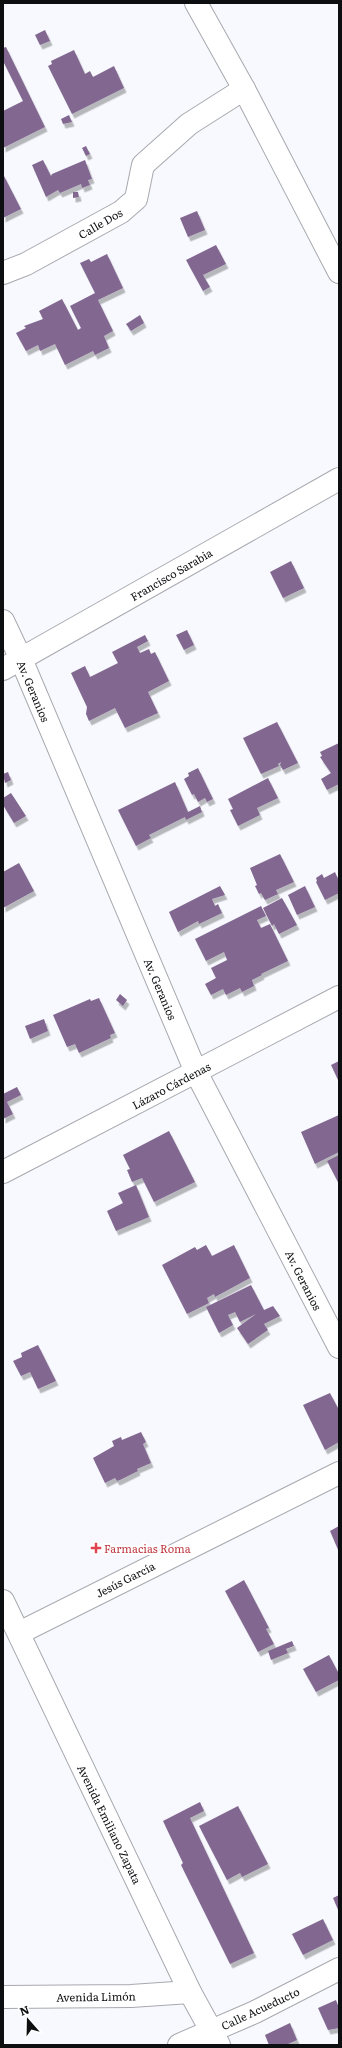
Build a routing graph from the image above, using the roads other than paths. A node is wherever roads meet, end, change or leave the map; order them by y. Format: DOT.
graph roads {
  1 [pos="196,3"];
  2 [pos="244,89"];
  3 [pos="339,272"];
  4 [pos="3,273"];
  5 [pos="339,479"];
  6 [pos="3,622"];
  7 [pos="12,664"];
  8 [pos="339,998"];
  9 [pos="196,1072"];
  10 [pos="3,1172"];
  11 [pos="339,1347"];
  12 [pos="339,1472"];
  13 [pos="3,1602"];
  14 [pos="19,1633"];
  15 [pos="339,1969"];
  16 [pos="190,1992"];
  17 [pos="3,1997"];
  18 [pos="216,2038"];
  19 [pos="179,2045"];
  1 -- 2 [label="street"];
  2 -- 3 [label="street"];
  2 -- 4 [label="street, Calle Dos"];
  5 -- 7 [label="street, Francisco Sarabia"];
  6 -- 7 [label="street, Av. Geranios"];
  7 -- 9 [label="street, Av. Geranios"];
  8 -- 9 [label="street, Lázaro Cárdenas"];
  9 -- 10 [label="street, Lázaro Cárdenas"];
  9 -- 11 [label="street, Av. Geranios"];
  12 -- 14 [label="street, Jesús García"];
  13 -- 14 [label="street, Avenida Emiliano Zapata"];
  14 -- 16 [label="street, Avenida Emiliano Zapata"];
  15 -- 18 [label="street, Calle Acueducto"];
  16 -- 17 [label="street, Avenida Limón"];
  16 -- 18 [label="street, Avenida Emiliano Zapata"];
  18 -- 19 [label="street, Calle Acueducto"];
}
